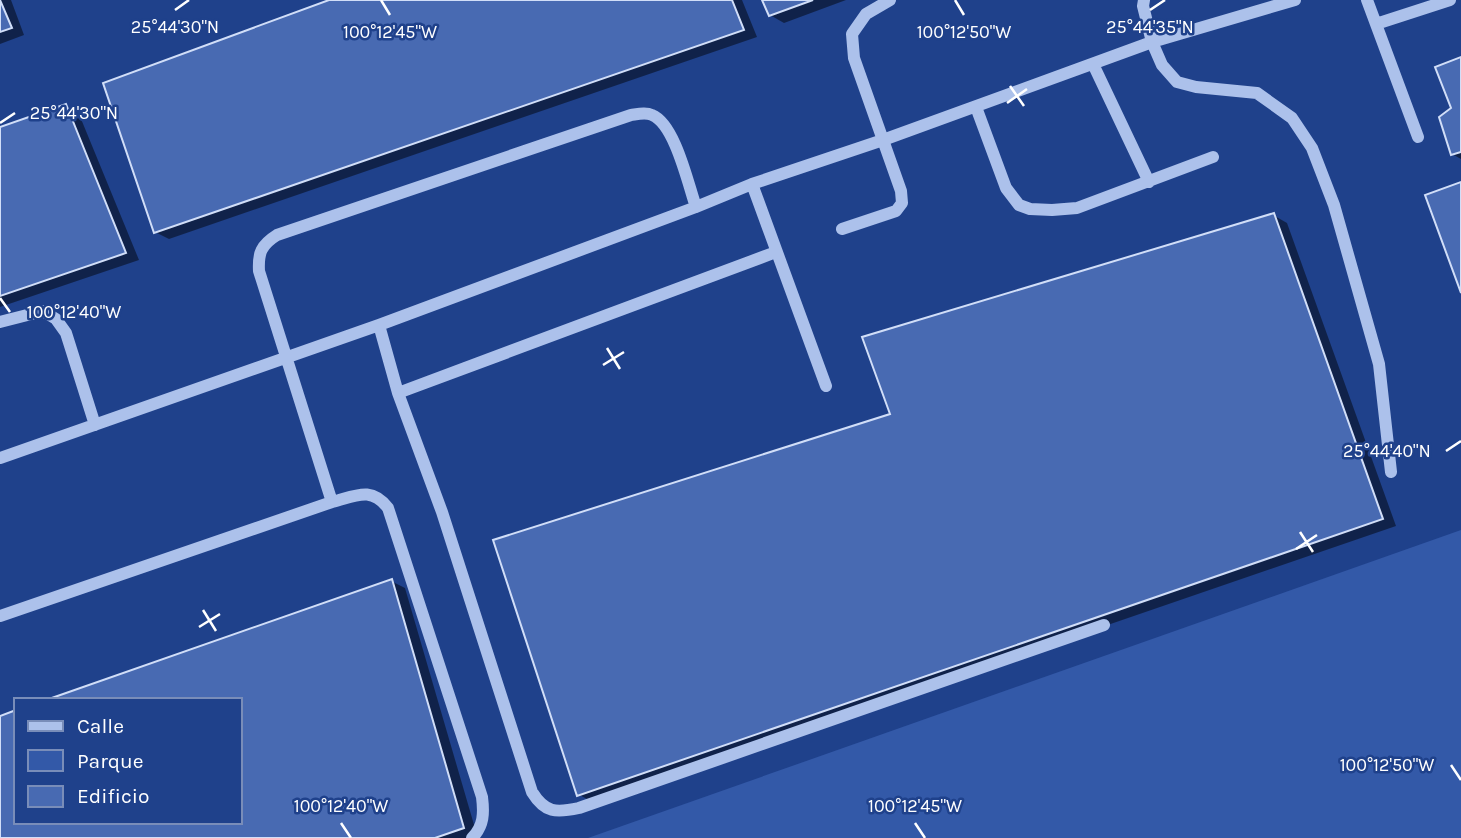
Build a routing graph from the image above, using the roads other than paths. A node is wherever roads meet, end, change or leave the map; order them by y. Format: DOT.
graph roads {
  1 [pos="890,0"];
  2 [pos="1144,0"];
  3 [pos="1295,0"];
  4 [pos="1367,0"];
  5 [pos="1450,0"];
  6 [pos="1376,24"];
  7 [pos="1152,42"];
  8 [pos="1093,65"];
  9 [pos="976,107"];
  10 [pos="1418,137"];
  11 [pos="883,141"];
  12 [pos="1213,157"];
  13 [pos="1149,182"];
  14 [pos="752,184"];
  15 [pos="696,207"];
  16 [pos="842,229"];
  17 [pos="775,252"];
  18 [pos="0,322"];
  19 [pos="379,325"];
  20 [pos="285,358"];
  21 [pos="826,386"];
  22 [pos="398,393"];
  23 [pos="95,425"];
  24 [pos="0,458"];
  25 [pos="1391,472"];
  26 [pos="332,502"];
  27 [pos="0,616"];
  28 [pos="1104,625"];
  29 [pos="472,838"];
  1 -- 11 [label="lane"];
  2 -- 7 [label="lane"];
  3 -- 7 [label="lane"];
  4 -- 6 [label="lane"];
  5 -- 6 [label="lane"];
  6 -- 10 [label="lane"];
  7 -- 8 [label="lane"];
  7 -- 25 [label="lane"];
  8 -- 9 [label="lane"];
  8 -- 13 [label="lane"];
  9 -- 11 [label="lane"];
  9 -- 13 [label="lane"];
  11 -- 14 [label="lane"];
  11 -- 16 [label="lane"];
  12 -- 13 [label="lane"];
  14 -- 15 [label="lane"];
  14 -- 17 [label="lane"];
  15 -- 19 [label="lane"];
  15 -- 20 [label="lane"];
  17 -- 21 [label="lane"];
  17 -- 22 [label="lane"];
  18 -- 23 [label="lane"];
  19 -- 20 [label="lane"];
  19 -- 22 [label="lane"];
  20 -- 23 [label="lane"];
  20 -- 26 [label="lane"];
  22 -- 28 [label="lane"];
  23 -- 24 [label="lane"];
  26 -- 27 [label="lane"];
  26 -- 29 [label="lane"];
}
